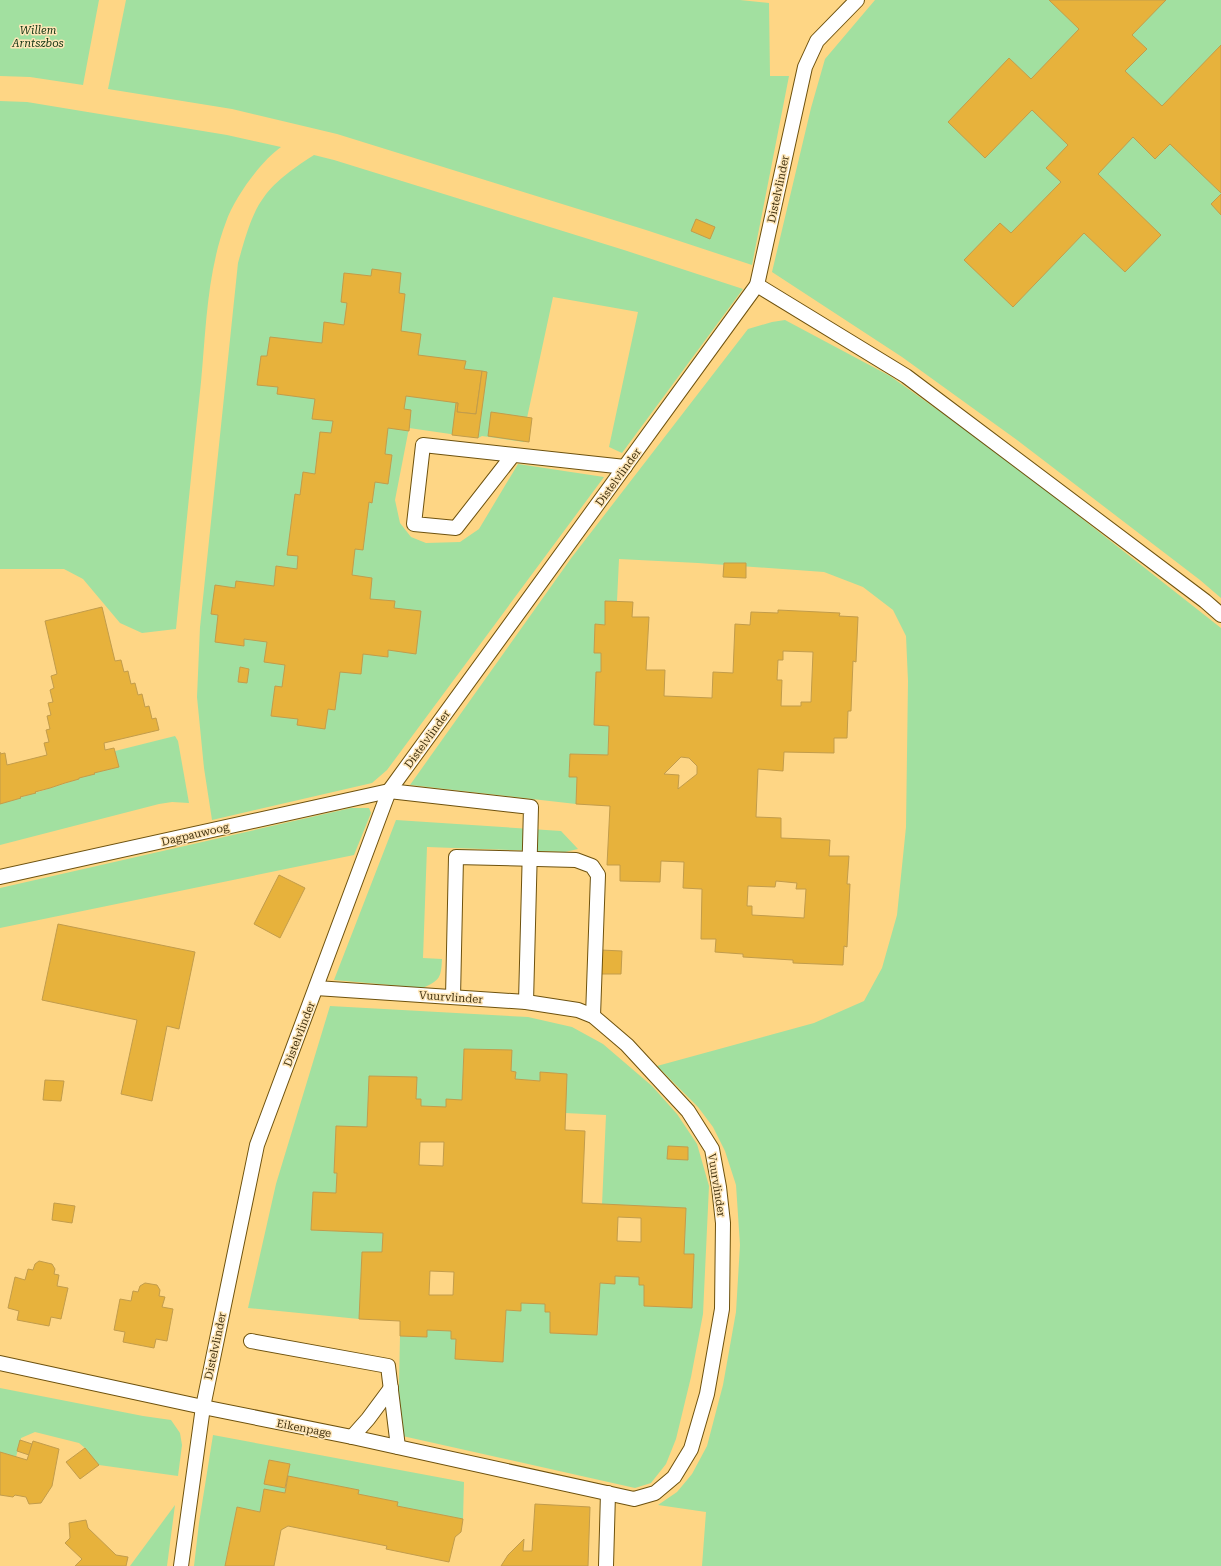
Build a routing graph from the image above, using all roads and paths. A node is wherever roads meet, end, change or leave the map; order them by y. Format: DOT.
graph roads {
  1 [pos="857,0"];
  2 [pos="757,285"];
  3 [pos="513,455"];
  4 [pos="625,467"];
  5 [pos="1221,615"];
  6 [pos="389,791"];
  7 [pos="529,858"];
  8 [pos="0,877"];
  9 [pos="316,988"];
  10 [pos="453,997"];
  11 [pos="526,1002"];
  12 [pos="593,1016"];
  13 [pos="251,1341"];
  14 [pos="0,1363"];
  15 [pos="391,1388"];
  16 [pos="203,1408"];
  17 [pos="352,1437"];
  18 [pos="398,1447"];
  19 [pos="608,1493"];
  20 [pos="181,1566"];
  21 [pos="606,1566"];
  1 -- 2 [label="lane, Distelvlinder"];
  2 -- 4 [label="lane, Distelvlinder"];
  2 -- 5 [label="lane"];
  3 -- 3 [label="lane"];
  3 -- 4 [label="lane"];
  4 -- 6 [label="lane, Distelvlinder"];
  6 -- 7 [label="lane, Dagpauwoog"];
  6 -- 8 [label="lane, Dagpauwoog"];
  6 -- 9 [label="lane, Distelvlinder"];
  7 -- 10 [label="lane"];
  7 -- 11 [label="lane"];
  7 -- 12 [label="lane"];
  9 -- 10 [label="lane, Vuurvlinder"];
  9 -- 16 [label="lane, Distelvlinder"];
  10 -- 11 [label="lane, Vuurvlinder"];
  11 -- 12 [label="lane, Vuurvlinder"];
  12 -- 19 [label="lane, Vuurvlinder"];
  13 -- 15 [label="lane"];
  14 -- 16 [label="lane, Eikenpage"];
  15 -- 17 [label="lane"];
  15 -- 18 [label="lane"];
  16 -- 17 [label="lane, Eikenpage"];
  16 -- 20 [label="lane, Distelvlinder"];
  17 -- 18 [label="lane, Eikenpage"];
  18 -- 19 [label="lane, Eikenpage"];
  19 -- 21 [label="lane"];
}
